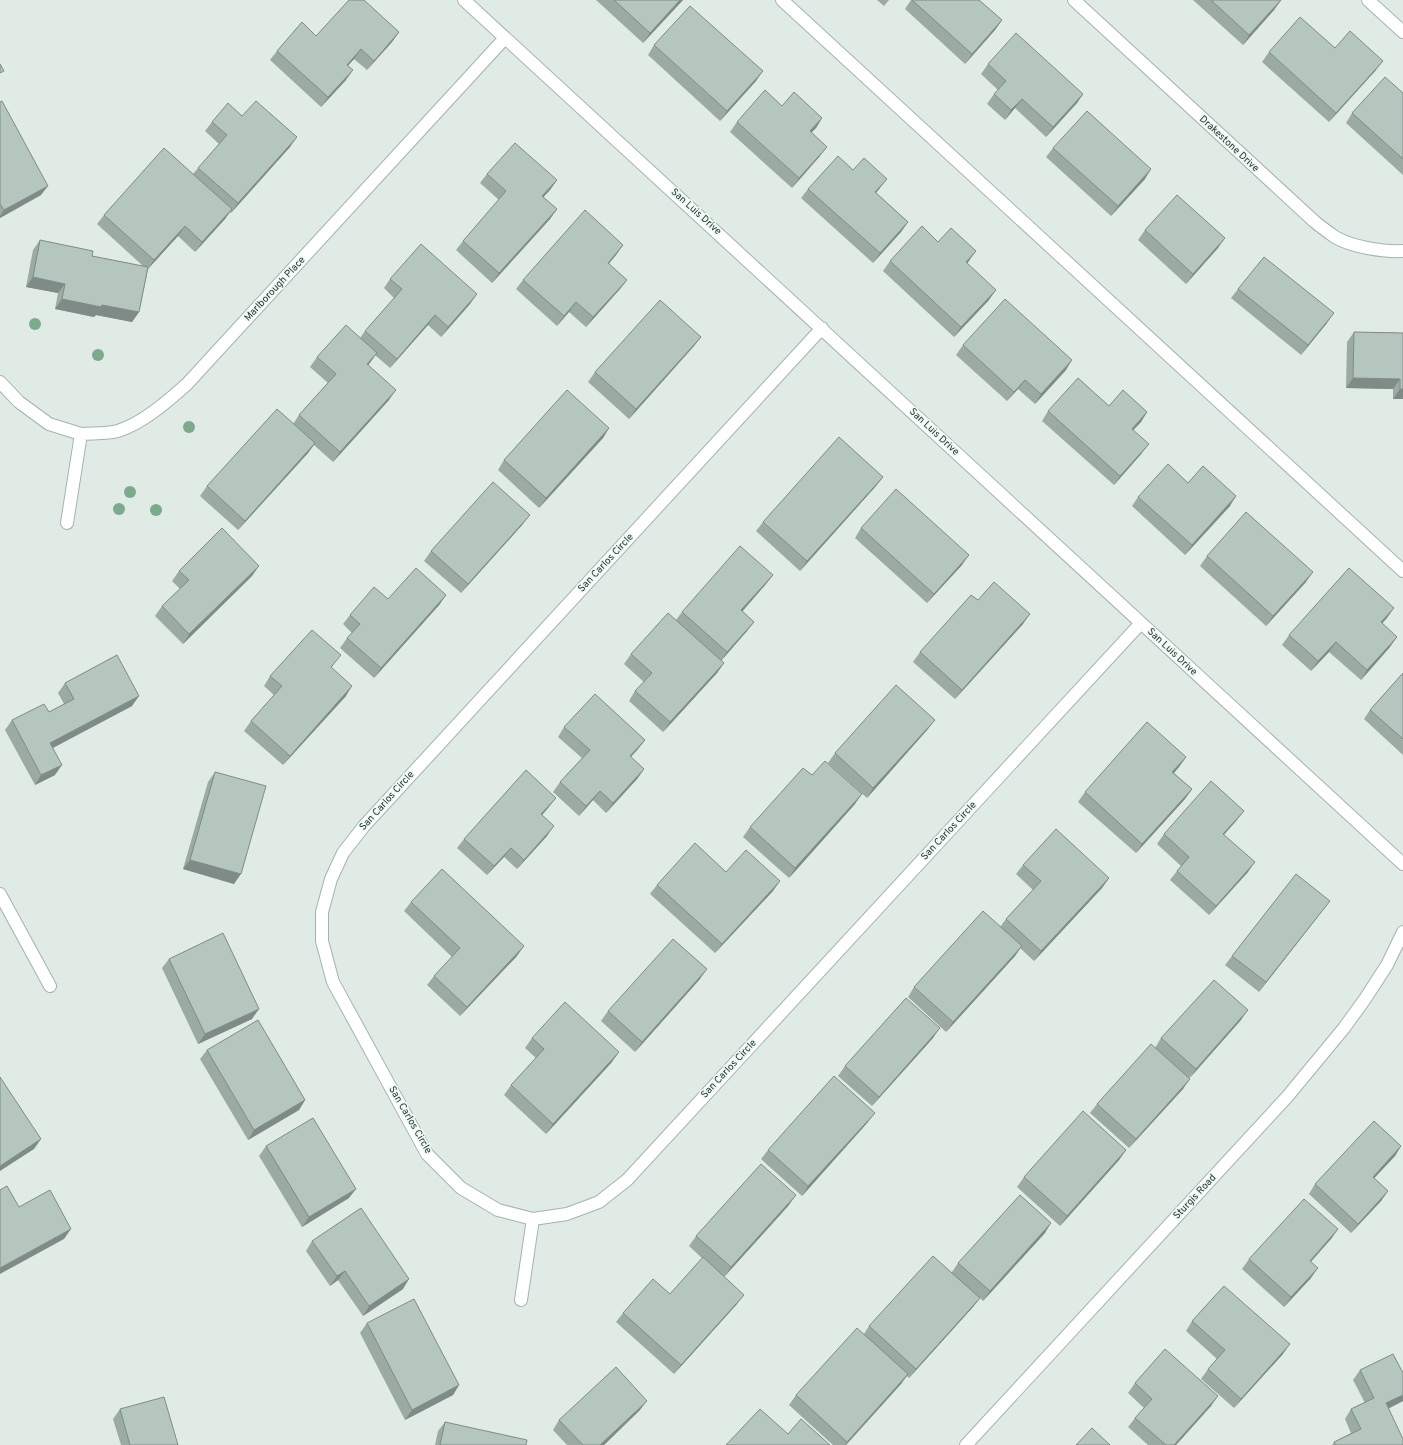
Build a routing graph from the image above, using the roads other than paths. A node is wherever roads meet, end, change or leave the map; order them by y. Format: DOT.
graph roads {
  1 [pos="464,0"];
  2 [pos="782,0"];
  3 [pos="1074,0"];
  4 [pos="1368,0"];
  5 [pos="1403,32"];
  6 [pos="505,38"];
  7 [pos="1403,251"];
  8 [pos="822,328"];
  9 [pos="0,382"];
  10 [pos="81,434"];
  11 [pos="67,523"];
  12 [pos="1403,571"];
  13 [pos="1141,623"];
  14 [pos="1403,864"];
  15 [pos="0,894"];
  16 [pos="1403,932"];
  17 [pos="50,986"];
  18 [pos="533,1219"];
  19 [pos="521,1300"];
  20 [pos="966,1445"];
  1 -- 6 [label="street, San Luis Drive"];
  2 -- 12 [label="street"];
  3 -- 7 [label="street, Drakestone Drive"];
  4 -- 5 [label="street"];
  6 -- 8 [label="street, San Luis Drive"];
  6 -- 10 [label="street, Marlborough Place"];
  8 -- 13 [label="street, San Luis Drive"];
  8 -- 18 [label="street, San Carlos Circle"];
  9 -- 10 [label="street"];
  10 -- 11 [label="street"];
  13 -- 14 [label="street, San Luis Drive"];
  13 -- 18 [label="street, San Carlos Circle"];
  15 -- 17 [label="street"];
  16 -- 20 [label="street, Sturgis Road"];
  18 -- 19 [label="street"];
}
